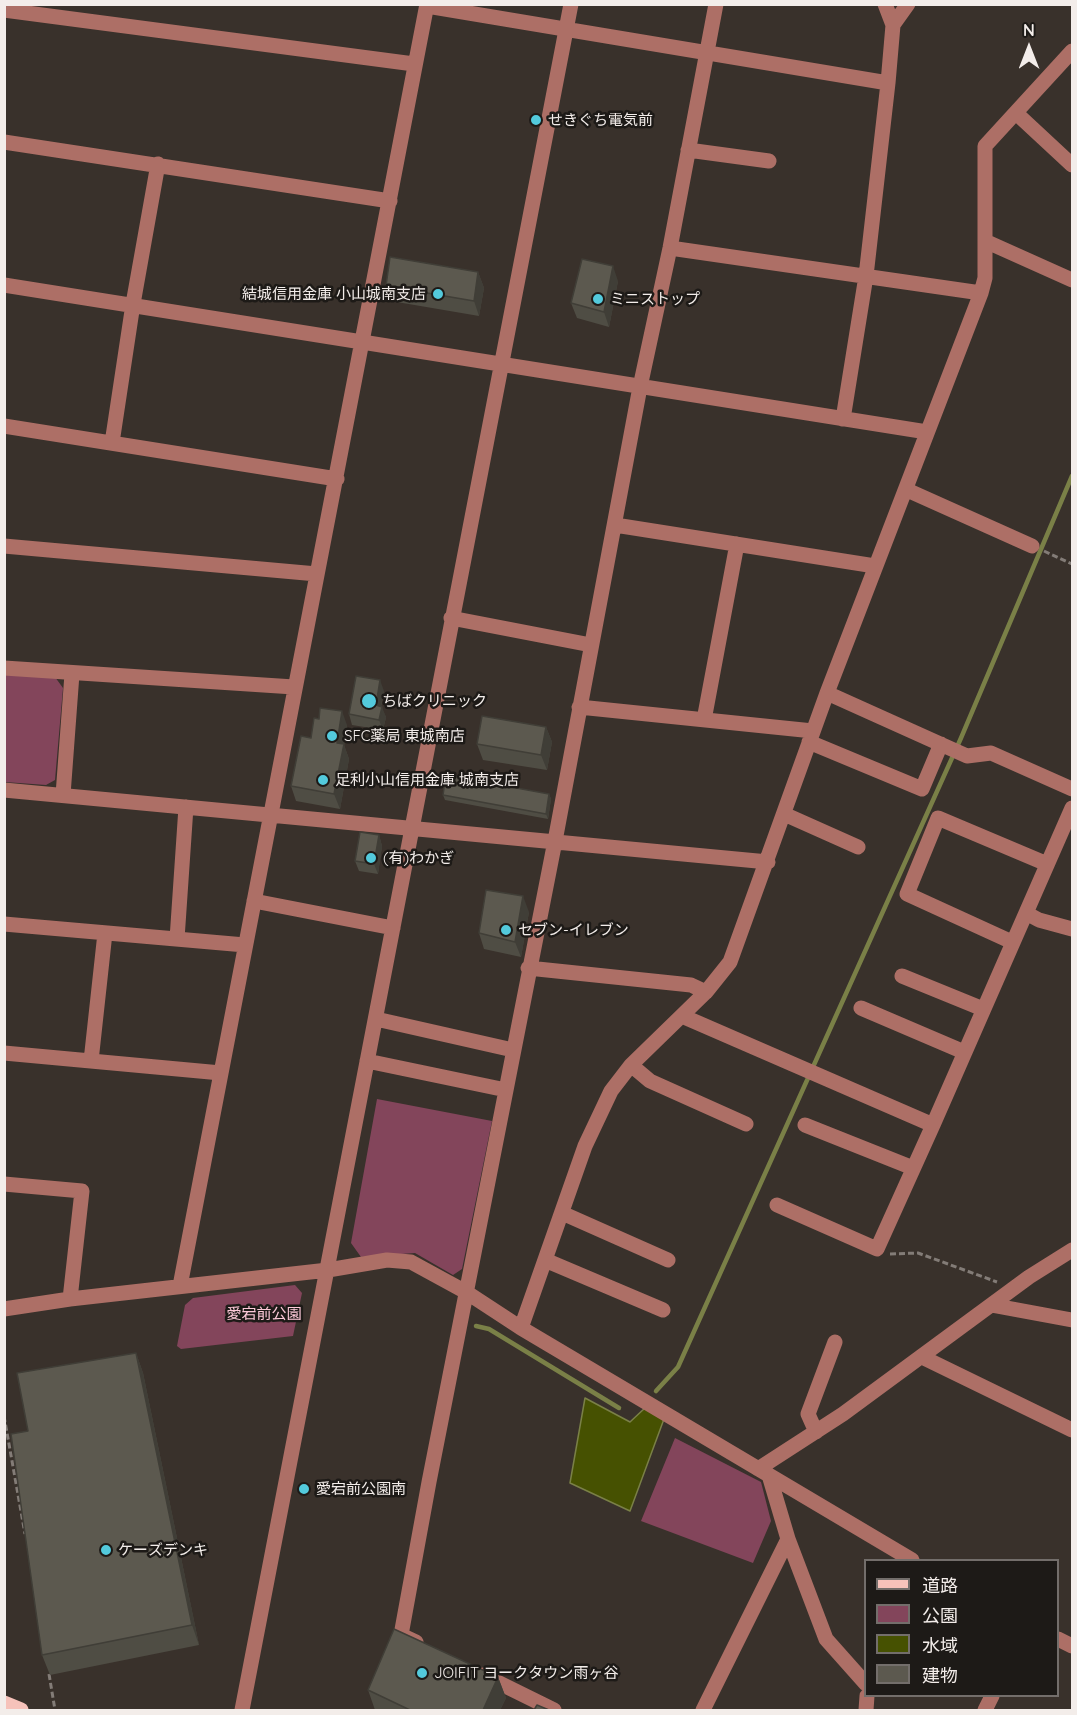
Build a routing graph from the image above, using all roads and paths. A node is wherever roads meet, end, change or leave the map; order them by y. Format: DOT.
graph roads {
  1 [pos="571,4"];
  2 [pos="716,4"];
  3 [pos="885,4"];
  4 [pos="908,4"];
  5 [pos="427,5"];
  6 [pos="4,9"];
  7 [pos="82,12"];
  8 [pos="893,25"];
  9 [pos="566,31"];
  10 [pos="1072,51"];
  11 [pos="706,54"];
  12 [pos="414,64"];
  13 [pos="888,83"];
  14 [pos="1016,113"];
  15 [pos="4,142"];
  16 [pos="688,150"];
  17 [pos="769,161"];
  18 [pos="158,164"];
  19 [pos="1072,165"];
  20 [pos="390,201"];
  21 [pos="985,241"];
  22 [pos="670,248"];
  23 [pos="866,276"];
  24 [pos="1072,280"];
  25 [pos="4,285"];
  26 [pos="981,293"];
  27 [pos="133,304"];
  28 [pos="362,342"];
  29 [pos="501,364"];
  30 [pos="640,387"];
  31 [pos="843,419"];
  32 [pos="4,426"];
  33 [pos="927,432"];
  34 [pos="112,443"];
  35 [pos="337,478"];
  36 [pos="907,490"];
  37 [pos="615,525"];
  38 [pos="737,544"];
  39 [pos="4,546"];
  40 [pos="1038,549"];
  41 [pos="1072,564"];
  42 [pos="875,566"];
  43 [pos="317,573"];
  44 [pos="451,618"];
  45 [pos="591,645"];
  46 [pos="4,668"];
  47 [pos="72,674"];
  48 [pos="294,687"];
  49 [pos="827,693"];
  50 [pos="579,707"];
  51 [pos="704,720"];
  52 [pos="811,737"];
  53 [pos="941,744"];
  54 [pos="1072,789"];
  55 [pos="4,790"];
  56 [pos="63,795"];
  57 [pos="186,807"];
  58 [pos="1072,808"];
  59 [pos="271,814"];
  60 [pos="784,814"];
  61 [pos="412,828"];
  62 [pos="555,841"];
  63 [pos="858,847"];
  64 [pos="768,862"];
  65 [pos="1047,864"];
  66 [pos="254,901"];
  67 [pos="1026,913"];
  68 [pos="4,924"];
  69 [pos="393,928"];
  70 [pos="1072,929"];
  71 [pos="105,933"];
  72 [pos="177,939"];
  73 [pos="1012,942"];
  74 [pos="245,945"];
  75 [pos="528,968"];
  76 [pos="902,976"];
  77 [pos="706,992"];
  78 [pos="861,1008"];
  79 [pos="983,1009"];
  80 [pos="682,1016"];
  81 [pos="376,1019"];
  82 [pos="513,1050"];
  83 [pos="4,1053"];
  84 [pos="964,1053"];
  85 [pos="91,1061"];
  86 [pos="367,1061"];
  87 [pos="631,1065"];
  88 [pos="220,1073"];
  89 [pos="506,1090"];
  90 [pos="746,1124"];
  91 [pos="805,1125"];
  92 [pos="933,1125"];
  93 [pos="913,1168"];
  94 [pos="4,1184"];
  95 [pos="777,1204"];
  96 [pos="562,1213"];
  97 [pos="877,1249"];
  98 [pos="1072,1250"];
  99 [pos="545,1260"];
  100 [pos="668,1260"];
  101 [pos="328,1270"];
  102 [pos="180,1286"];
  103 [pos="1014,1289"];
  104 [pos="466,1292"];
  105 [pos="70,1299"];
  106 [pos="991,1305"];
  107 [pos="4,1310"];
  108 [pos="663,1310"];
  109 [pos="1072,1320"];
  110 [pos="521,1328"];
  111 [pos="835,1341"];
  112 [pos="922,1357"];
  113 [pos="4,1416"];
  114 [pos="1072,1430"];
  115 [pos="816,1432"];
  116 [pos="764,1472"];
  117 [pos="788,1539"];
  118 [pos="27,1545"];
  119 [pos="910,1559"];
  120 [pos="432,1650"];
  121 [pos="48,1664"];
  122 [pos="473,1670"];
  123 [pos="864,1682"];
  124 [pos="4,1702"];
  125 [pos="21,1710"];
  126 [pos="55,1710"];
  127 [pos="242,1710"];
  128 [pos="554,1710"];
  129 [pos="703,1710"];
  1 -- 9 [label="street"];
  2 -- 11 [label="street"];
  3 -- 8 [label="street"];
  4 -- 8 [label="street"];
  5 -- 9 [label="street"];
  5 -- 12 [label="street"];
  6 -- 7 [label="street"];
  7 -- 12 [label="street"];
  8 -- 13 [label="street"];
  9 -- 11 [label="street"];
  9 -- 29 [label="street"];
  10 -- 14 [label="street"];
  11 -- 13 [label="street"];
  11 -- 16 [label="street"];
  12 -- 20 [label="street"];
  13 -- 23 [label="street"];
  14 -- 19 [label="street"];
  14 -- 21 [label="street"];
  15 -- 18 [label="street"];
  16 -- 17 [label="street"];
  16 -- 22 [label="street"];
  18 -- 20 [label="street"];
  18 -- 27 [label="street"];
  20 -- 28 [label="street"];
  21 -- 24 [label="street"];
  21 -- 26 [label="street"];
  22 -- 23 [label="street"];
  22 -- 30 [label="street"];
  23 -- 26 [label="street"];
  23 -- 31 [label="street"];
  25 -- 27 [label="street"];
  26 -- 33 [label="street"];
  27 -- 28 [label="street"];
  27 -- 34 [label="street"];
  28 -- 29 [label="street"];
  28 -- 35 [label="street"];
  29 -- 30 [label="street"];
  29 -- 44 [label="street"];
  30 -- 31 [label="street"];
  30 -- 37 [label="street"];
  31 -- 33 [label="street"];
  32 -- 34 [label="street"];
  33 -- 36 [label="street"];
  34 -- 35 [label="street"];
  35 -- 43 [label="street"];
  36 -- 40 [label="street"];
  36 -- 42 [label="street"];
  37 -- 38 [label="street"];
  37 -- 45 [label="street"];
  38 -- 42 [label="street"];
  38 -- 51 [label="street"];
  39 -- 43 [label="street"];
  40 -- 41 [label="path"];
  42 -- 49 [label="street"];
  43 -- 48 [label="street"];
  44 -- 45 [label="street"];
  44 -- 61 [label="street"];
  45 -- 50 [label="street"];
  46 -- 47 [label="street"];
  47 -- 48 [label="street"];
  47 -- 56 [label="street"];
  48 -- 59 [label="street"];
  49 -- 52 [label="street"];
  49 -- 53 [label="street"];
  50 -- 51 [label="street"];
  50 -- 62 [label="street"];
  51 -- 52 [label="street"];
  52 -- 53 [label="street"];
  52 -- 60 [label="street"];
  53 -- 54 [label="street"];
  55 -- 56 [label="street"];
  56 -- 57 [label="street"];
  57 -- 59 [label="street"];
  57 -- 72 [label="street"];
  58 -- 65 [label="street"];
  59 -- 61 [label="street"];
  59 -- 66 [label="street"];
  60 -- 63 [label="street"];
  60 -- 64 [label="street"];
  61 -- 62 [label="street"];
  61 -- 69 [label="street"];
  62 -- 64 [label="street"];
  62 -- 75 [label="street"];
  64 -- 77 [label="street"];
  65 -- 67 [label="street"];
  65 -- 73 [label="street"];
  66 -- 69 [label="street"];
  66 -- 74 [label="street"];
  67 -- 70 [label="street"];
  67 -- 73 [label="street"];
  68 -- 71 [label="street"];
  69 -- 81 [label="street"];
  71 -- 72 [label="street"];
  71 -- 85 [label="street"];
  72 -- 74 [label="street"];
  73 -- 79 [label="street"];
  74 -- 88 [label="street"];
  75 -- 77 [label="street"];
  75 -- 82 [label="street"];
  76 -- 79 [label="street"];
  77 -- 80 [label="street"];
  78 -- 84 [label="street"];
  79 -- 84 [label="street"];
  80 -- 87 [label="street"];
  80 -- 92 [label="street"];
  81 -- 82 [label="street"];
  81 -- 86 [label="street"];
  82 -- 89 [label="street"];
  83 -- 85 [label="street"];
  84 -- 92 [label="street"];
  85 -- 88 [label="street"];
  86 -- 89 [label="street"];
  86 -- 101 [label="street"];
  87 -- 90 [label="street"];
  87 -- 96 [label="street"];
  88 -- 102 [label="street"];
  89 -- 104 [label="street"];
  91 -- 93 [label="street"];
  92 -- 93 [label="street"];
  93 -- 97 [label="street"];
  94 -- 105 [label="street"];
  95 -- 97 [label="street"];
  96 -- 99 [label="street"];
  96 -- 100 [label="street"];
  97 -- 103 [label="path"];
  98 -- 103 [label="street"];
  99 -- 108 [label="street"];
  99 -- 110 [label="street"];
  101 -- 102 [label="street"];
  101 -- 104 [label="street"];
  101 -- 127 [label="street"];
  102 -- 105 [label="street"];
  103 -- 106 [label="street"];
  104 -- 110 [label="street"];
  104 -- 120 [label="street"];
  105 -- 107 [label="street"];
  106 -- 109 [label="street"];
  106 -- 112 [label="street"];
  110 -- 116 [label="street"];
  111 -- 115 [label="street"];
  112 -- 114 [label="street"];
  112 -- 115 [label="street"];
  113 -- 118 [label="path"];
  115 -- 116 [label="street"];
  116 -- 117 [label="street"];
  116 -- 119 [label="street"];
  117 -- 123 [label="street"];
  117 -- 129 [label="street"];
  121 -- 126 [label="path"];
  122 -- 128 [label="street"];
  124 -- 125 [label="main road"];
}
